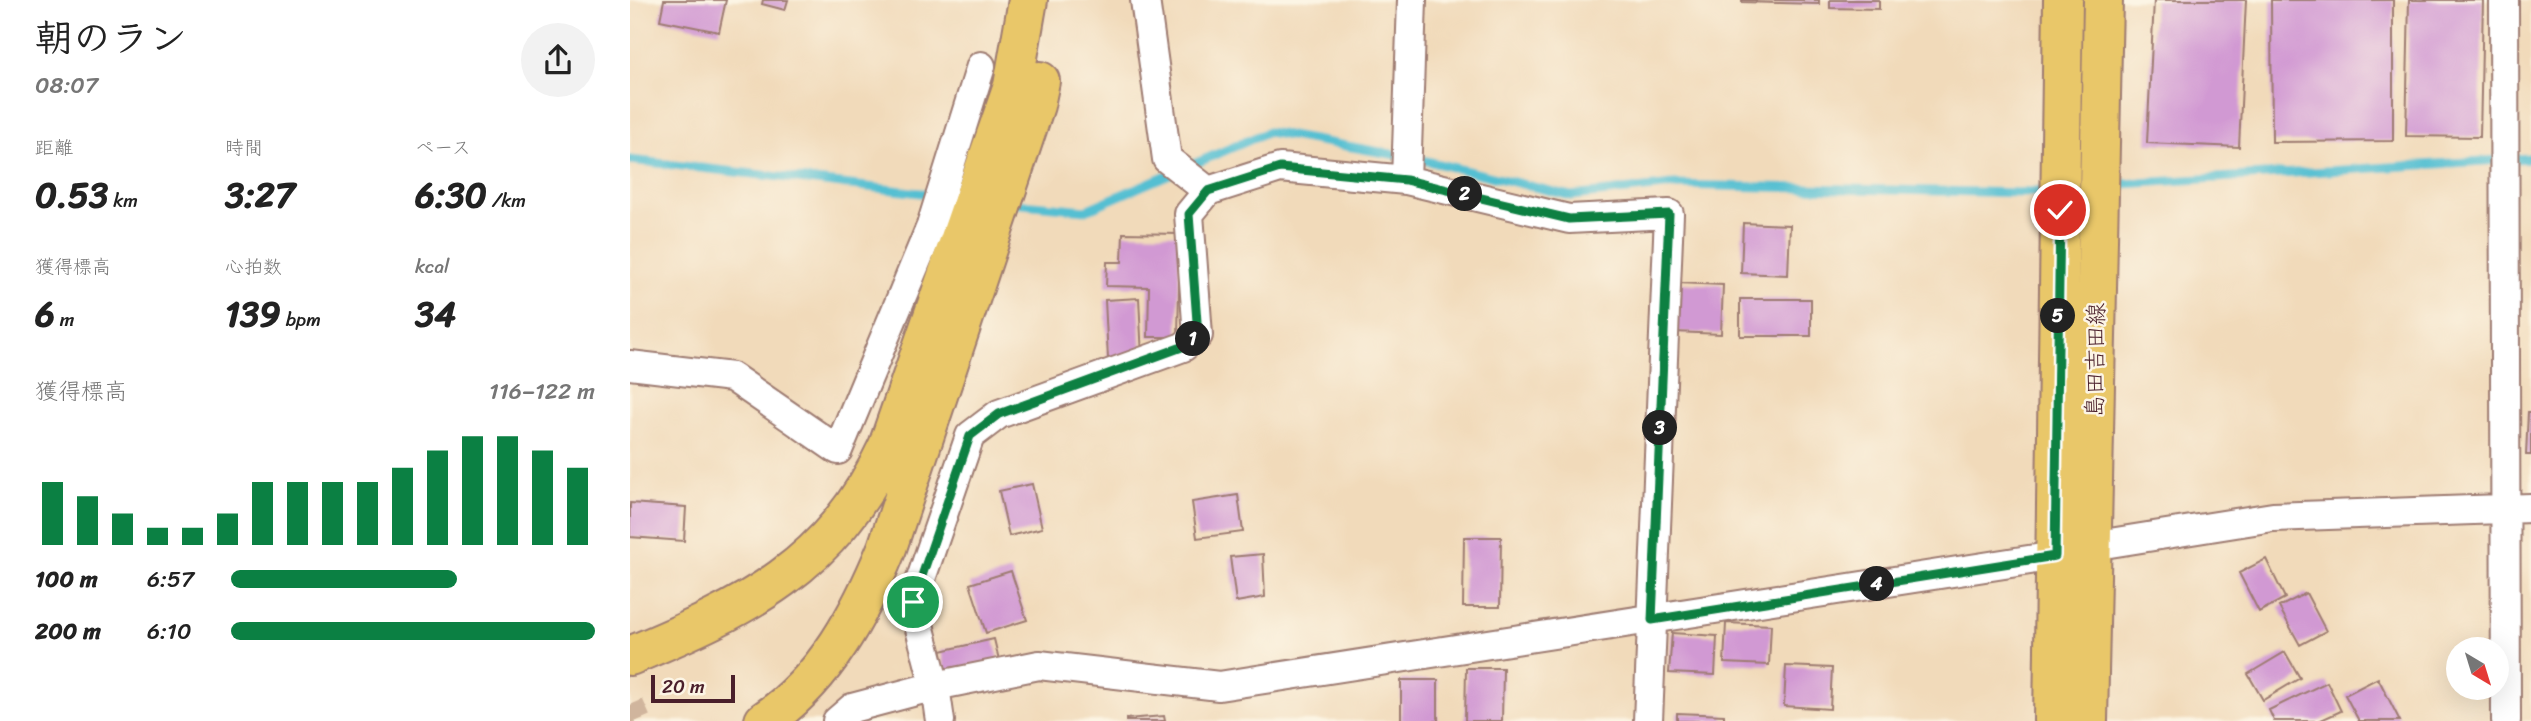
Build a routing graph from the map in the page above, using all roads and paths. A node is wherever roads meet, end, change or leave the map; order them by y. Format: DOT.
graph roads {
  1 [pos="1028,0"];
  2 [pos="1053,0"];
  3 [pos="1145,0"];
  4 [pos="1412,0"];
  5 [pos="2063,0"];
  6 [pos="2103,0"];
  7 [pos="2504,0"];
  8 [pos="981,66"];
  9 [pos="1406,180"];
  10 [pos="1202,187"];
  11 [pos="630,365"];
  12 [pos="2518,509"];
  13 [pos="2091,546"];
  14 [pos="2055,556"];
  15 [pos="1652,620"];
  16 [pos="630,656"];
  17 [pos="935,686"];
  18 [pos="764,721"];
  19 [pos="837,721"];
  20 [pos="940,721"];
  21 [pos="1648,721"];
  22 [pos="2053,721"];
  23 [pos="2088,721"];
  24 [pos="2506,721"];
  1 -- 16 [label="main road"];
  2 -- 18 [label="main road"];
  3 -- 10 [label="street"];
  4 -- 9 [label="street"];
  5 -- 14 [label="main road, 島田吉田線"];
  6 -- 13 [label="main road, 島田吉田線"];
  7 -- 12 [label="street"];
  8 -- 11 [label="street"];
  9 -- 10 [label="street"];
  9 -- 15 [label="street"];
  10 -- 17 [label="street"];
  12 -- 13 [label="street"];
  12 -- 24 [label="street"];
  13 -- 23 [label="main road, 島田吉田線"];
  14 -- 15 [label="street"];
  14 -- 22 [label="main road, 島田吉田線"];
  15 -- 17 [label="street"];
  15 -- 21 [label="street"];
  17 -- 19 [label="street"];
  17 -- 20 [label="street"];
}
